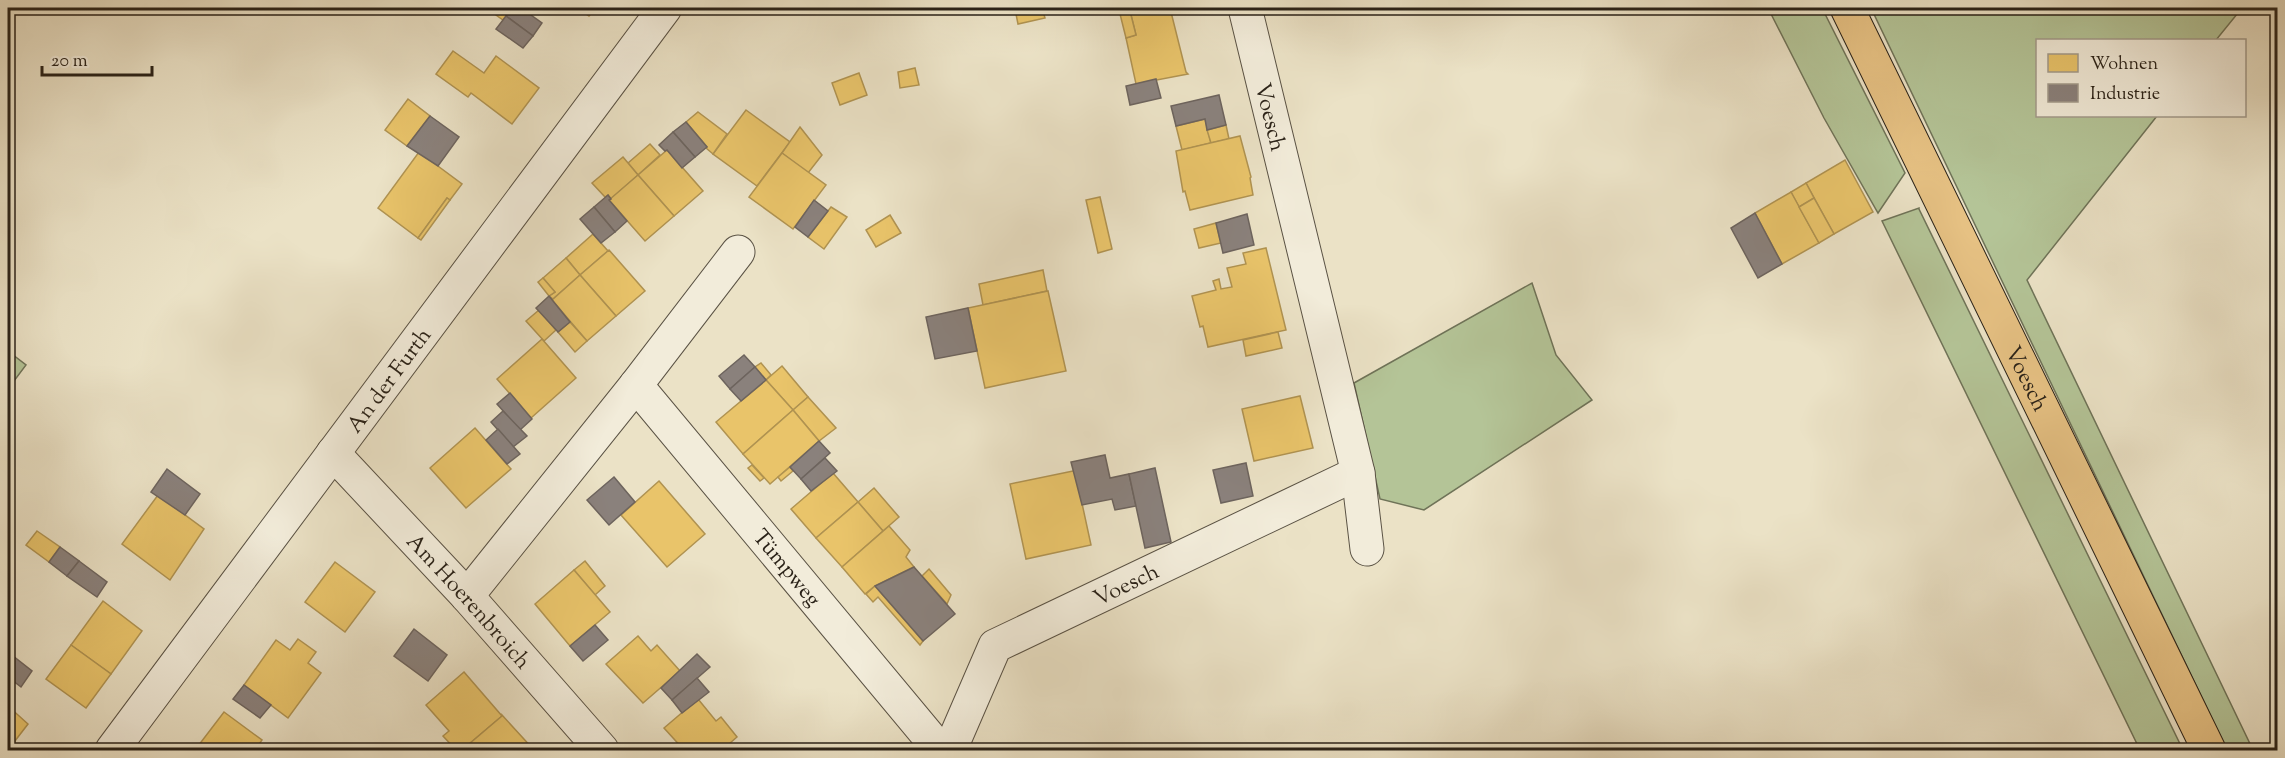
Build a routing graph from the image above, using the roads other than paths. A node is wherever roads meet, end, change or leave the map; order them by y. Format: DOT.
graph roads {
  1 [pos="665,8"];
  2 [pos="1245,8"];
  3 [pos="1847,8"];
  4 [pos="738,252"];
  5 [pos="636,385"];
  6 [pos="333,453"];
  7 [pos="1358,473"];
  8 [pos="1367,549"];
  9 [pos="467,596"];
  10 [pos="112,750"];
  11 [pos="602,750"];
  12 [pos="940,750"];
  13 [pos="950,750"];
  14 [pos="2209,750"];
  1 -- 6 [label="street, An der Furth"];
  2 -- 7 [label="street, Voesch"];
  3 -- 14 [label="main road, Voesch"];
  4 -- 5 [label="street"];
  5 -- 9 [label="street"];
  5 -- 12 [label="street, Tümpweg"];
  6 -- 9 [label="street, Am Hoerenbroich"];
  6 -- 10 [label="street, An der Furth"];
  7 -- 8 [label="street, Voesch"];
  7 -- 13 [label="street, Voesch"];
  9 -- 11 [label="street, Am Hoerenbroich"];
}
